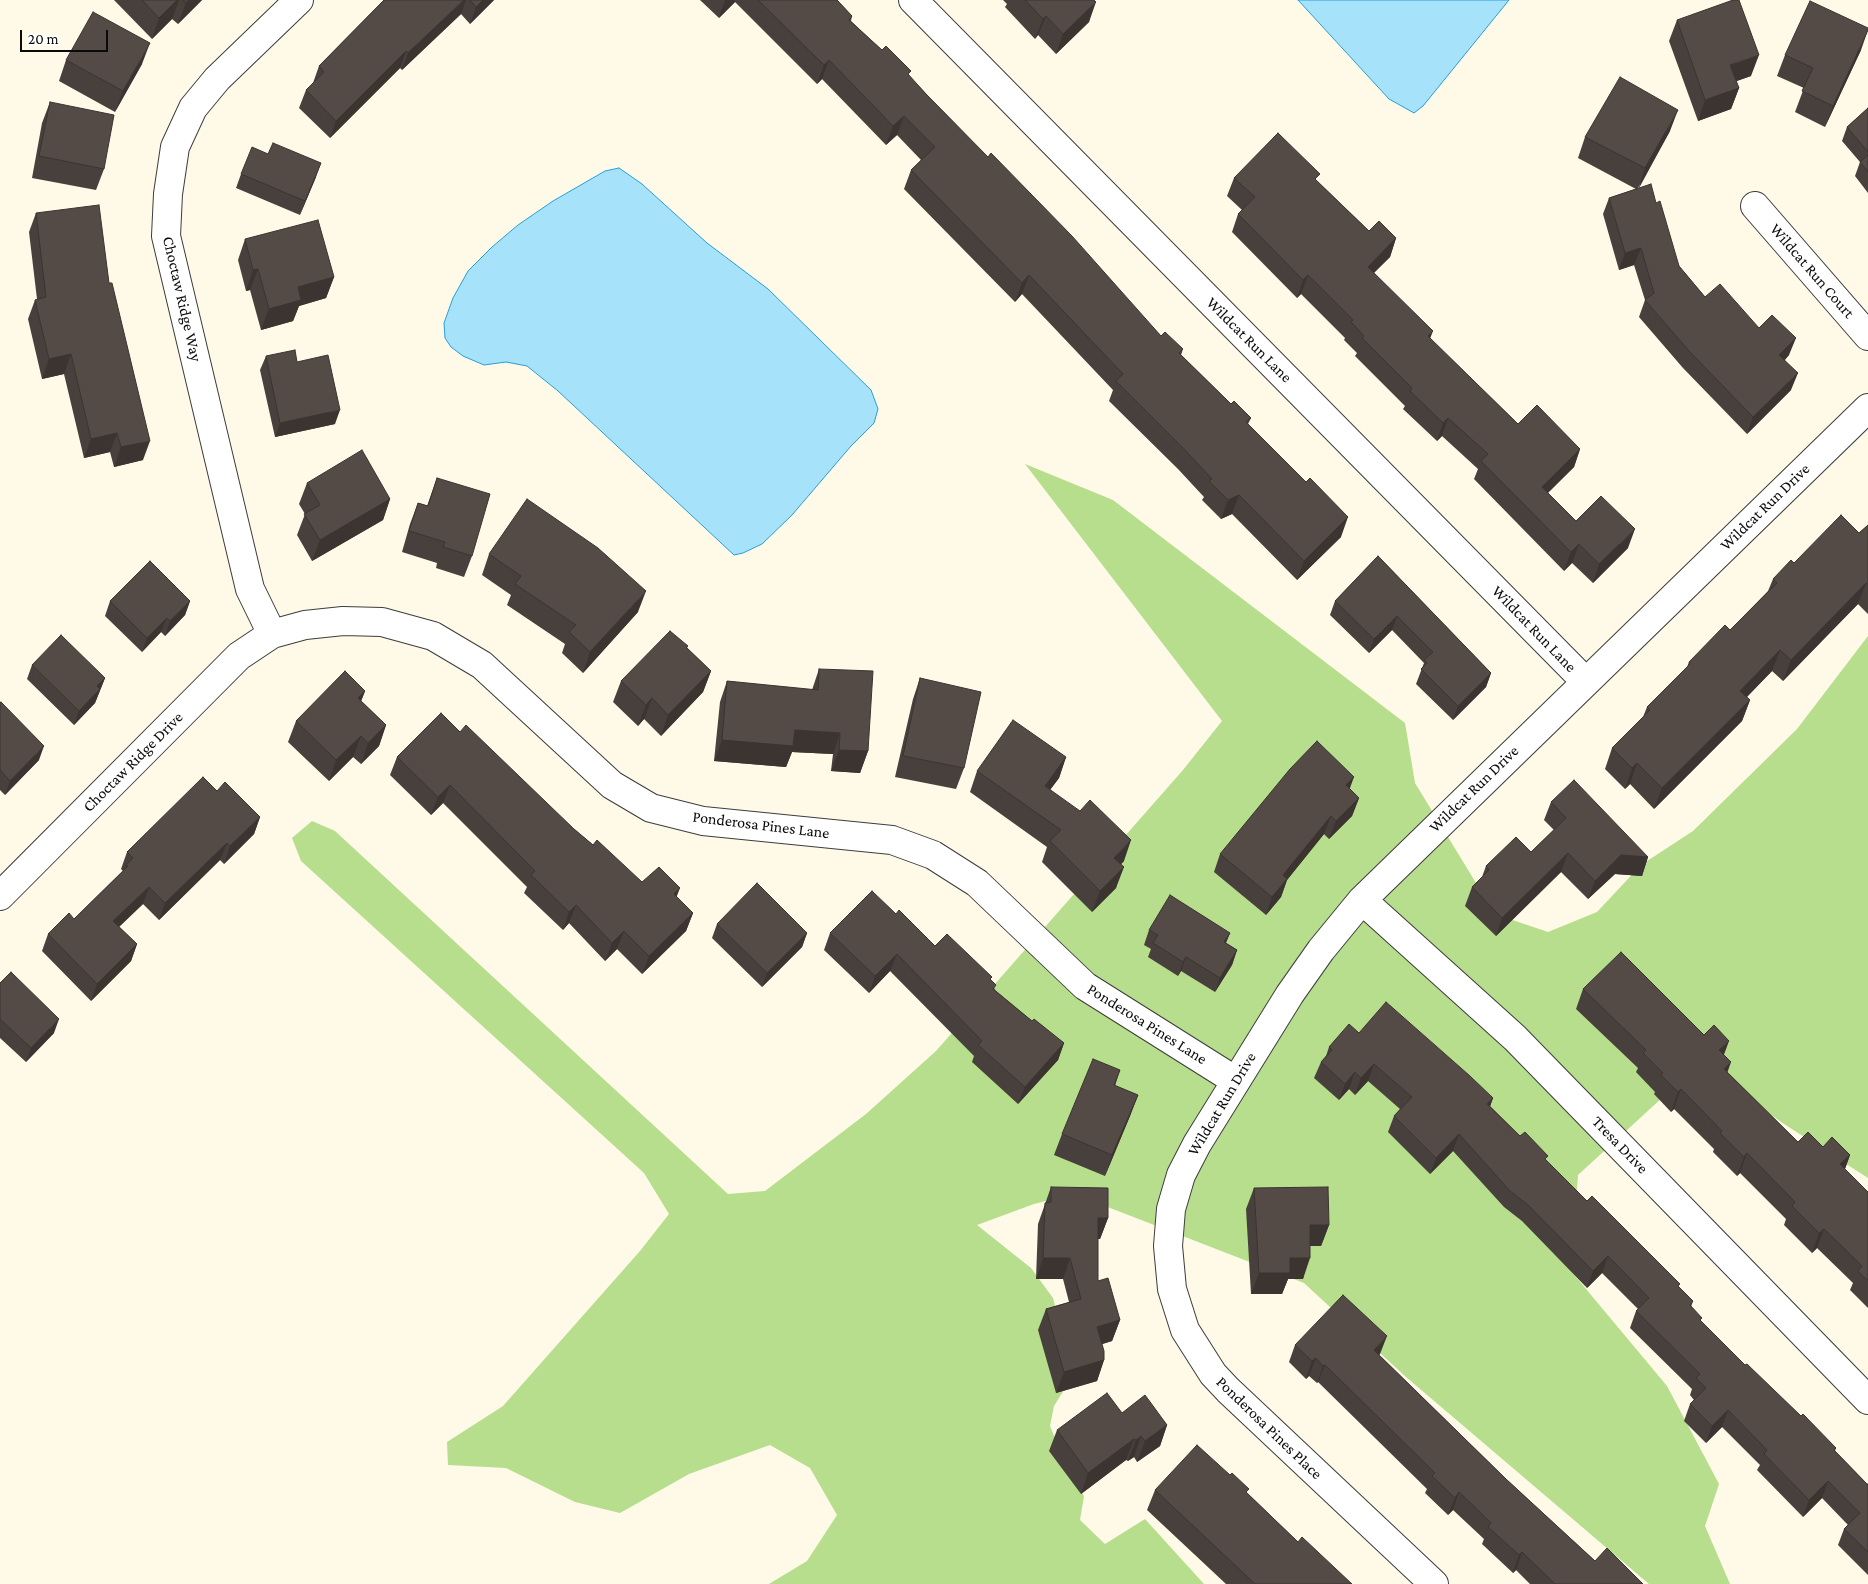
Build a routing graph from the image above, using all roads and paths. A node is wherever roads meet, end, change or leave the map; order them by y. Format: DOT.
graph roads {
  1 [pos="299,0"];
  2 [pos="912,0"];
  3 [pos="1755,206"];
  4 [pos="1868,336"];
  5 [pos="1868,408"];
  6 [pos="272,634"];
  7 [pos="1585,681"];
  8 [pos="0,896"];
  9 [pos="1362,900"];
  10 [pos="1236,1081"];
  11 [pos="1169,1235"];
  12 [pos="1868,1400"];
  13 [pos="1434,1584"];
  1 -- 6 [label="street, Choctaw Ridge Way"];
  2 -- 7 [label="street, Wildcat Run Lane"];
  3 -- 4 [label="street, Wildcat Run Court"];
  5 -- 7 [label="street, Wildcat Run Drive"];
  6 -- 8 [label="street, Choctaw Ridge Drive"];
  6 -- 10 [label="street, Ponderosa Pines Lane"];
  7 -- 9 [label="street, Wildcat Run Drive"];
  9 -- 10 [label="street, Wildcat Run Drive"];
  9 -- 12 [label="street, Tresa Drive"];
  10 -- 11 [label="street, Wildcat Run Drive"];
  11 -- 13 [label="street, Ponderosa Pines Place"];
}
